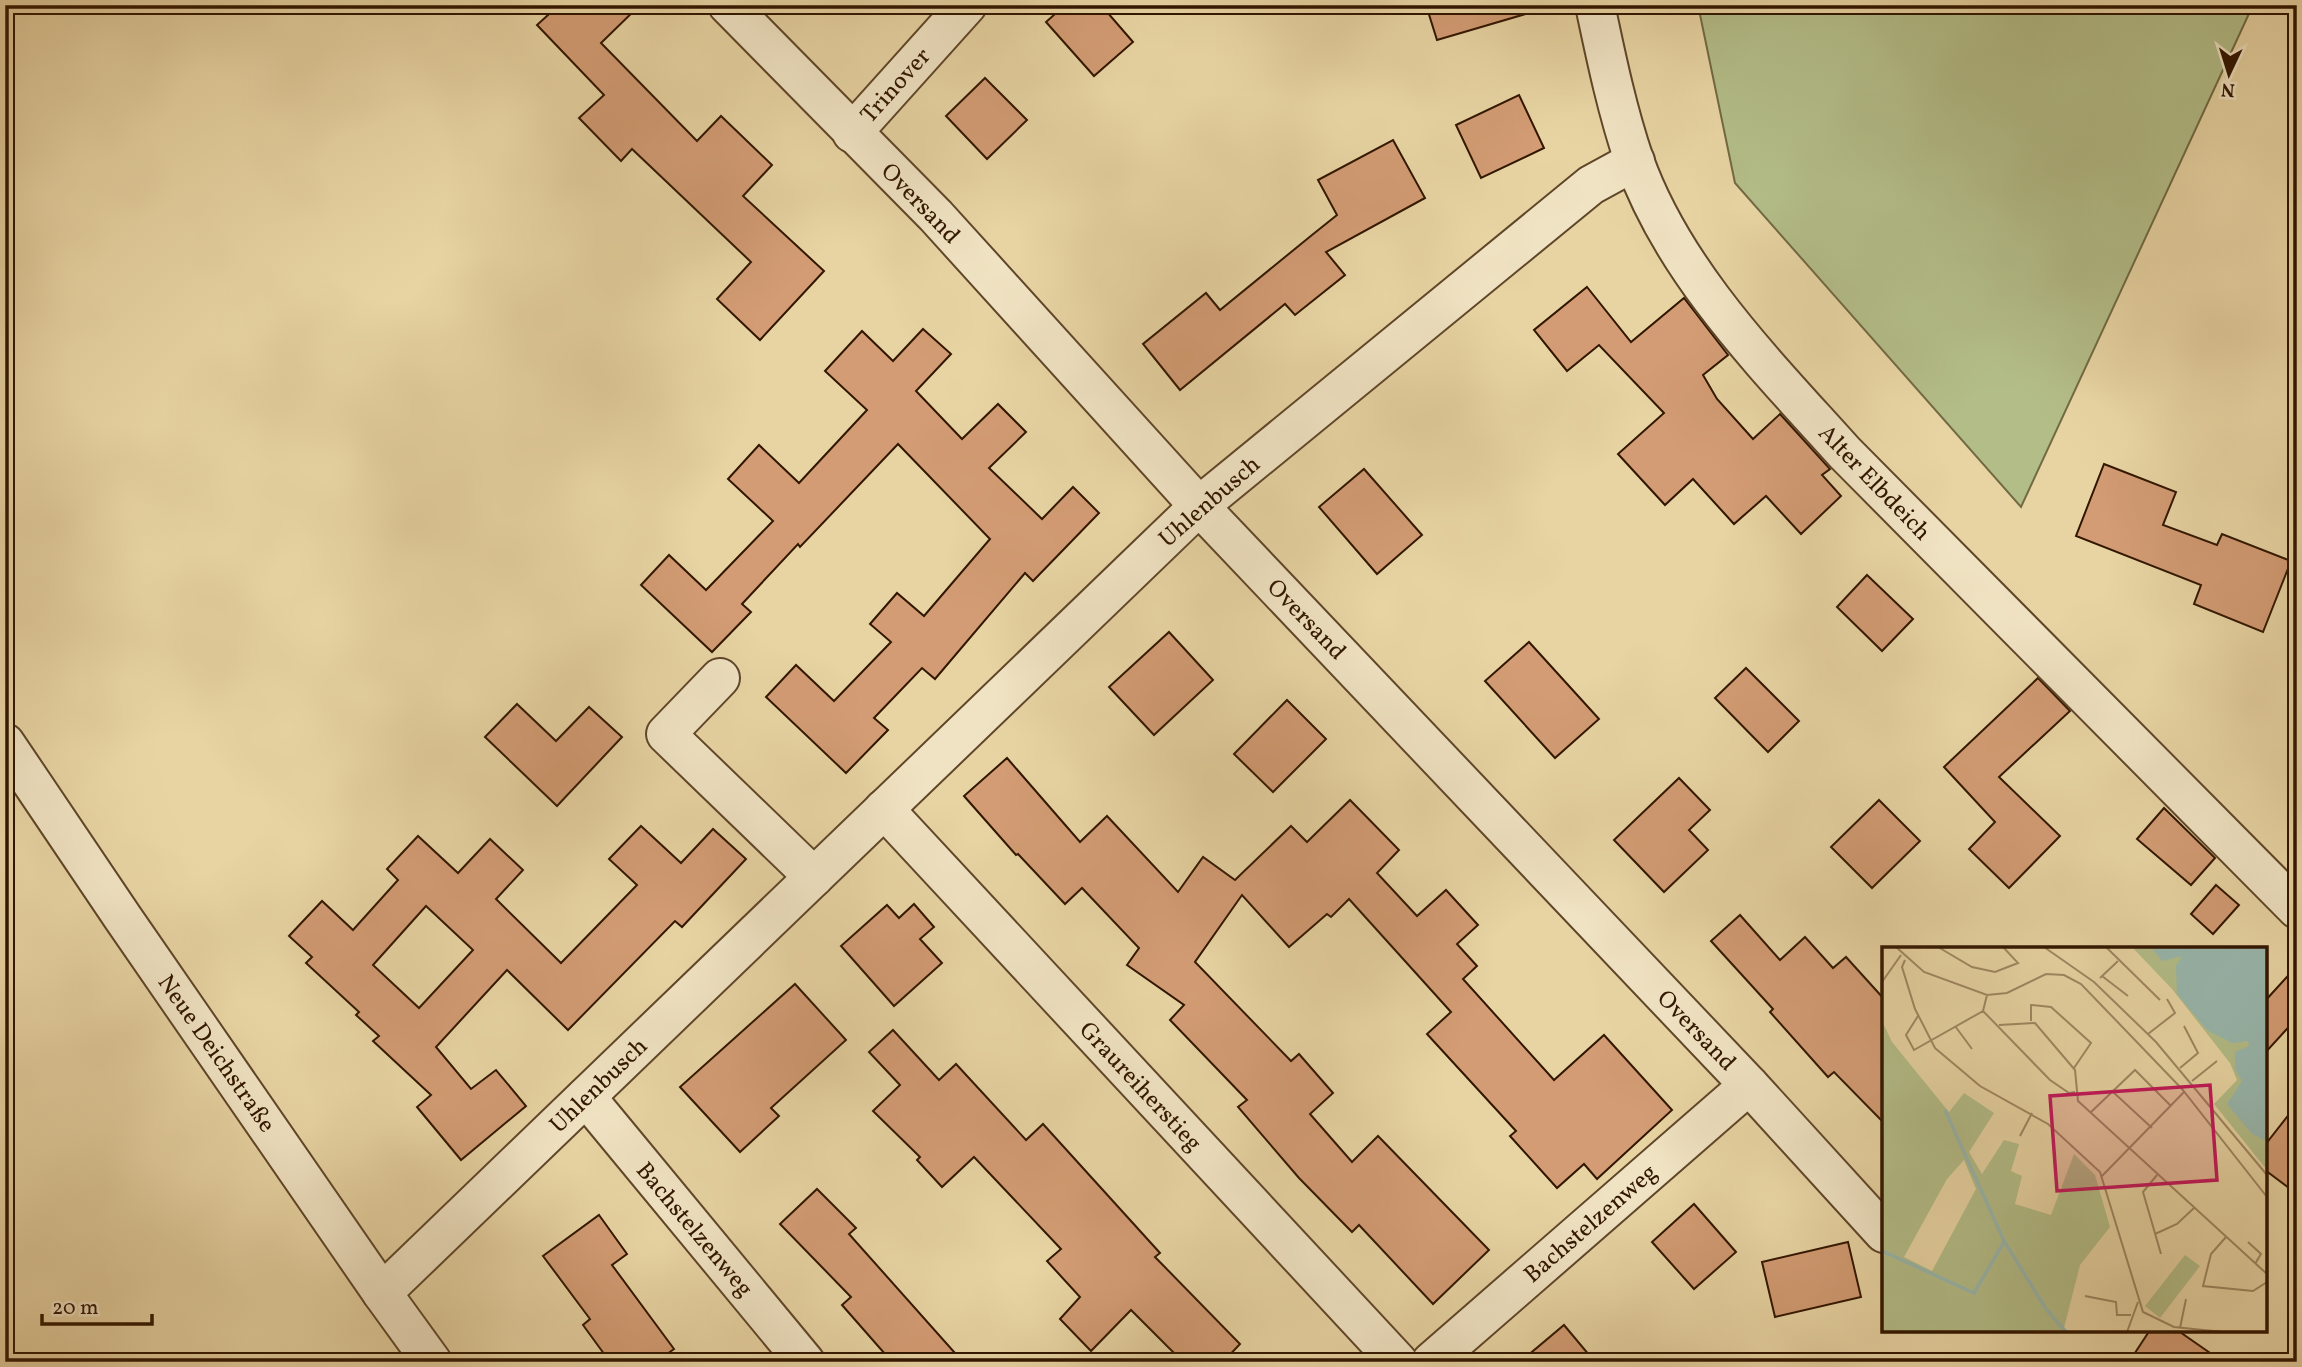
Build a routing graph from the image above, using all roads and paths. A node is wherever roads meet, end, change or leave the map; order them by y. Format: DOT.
graph roads {
  1 [pos="728,5"];
  2 [pos="967,5"];
  3 [pos="1595,5"];
  4 [pos="852,133"];
  5 [pos="1635,161"];
  6 [pos="1199,506"];
  7 [pos="720,678"];
  8 [pos="5,743"];
  9 [pos="884,809"];
  10 [pos="814,877"];
  11 [pos="2285,897"];
  12 [pos="1749,1085"];
  13 [pos="586,1097"];
  14 [pos="1882,1231"];
  15 [pos="382,1293"];
  16 [pos="432,1362"];
  17 [pos="805,1362"];
  18 [pos="1398,1362"];
  19 [pos="1431,1362"];
  1 -- 4 [label="street, Oversand"];
  2 -- 4 [label="street, Trinover"];
  3 -- 5 [label="street, Alter Elbdeich"];
  4 -- 6 [label="street, Oversand"];
  5 -- 6 [label="street, Uhlenbusch"];
  5 -- 11 [label="street, Alter Elbdeich"];
  6 -- 9 [label="street, Uhlenbusch"];
  6 -- 12 [label="street, Oversand"];
  7 -- 10 [label="street"];
  8 -- 15 [label="street, Neue Deichstraße"];
  9 -- 10 [label="street, Uhlenbusch"];
  9 -- 18 [label="street, Graureiherstieg"];
  10 -- 13 [label="street, Uhlenbusch"];
  12 -- 14 [label="street, Oversand"];
  12 -- 19 [label="street, Bachstelzenweg"];
  13 -- 15 [label="street, Uhlenbusch"];
  13 -- 17 [label="street, Bachstelzenweg"];
  15 -- 16 [label="street, Neue Deichstraße"];
}
